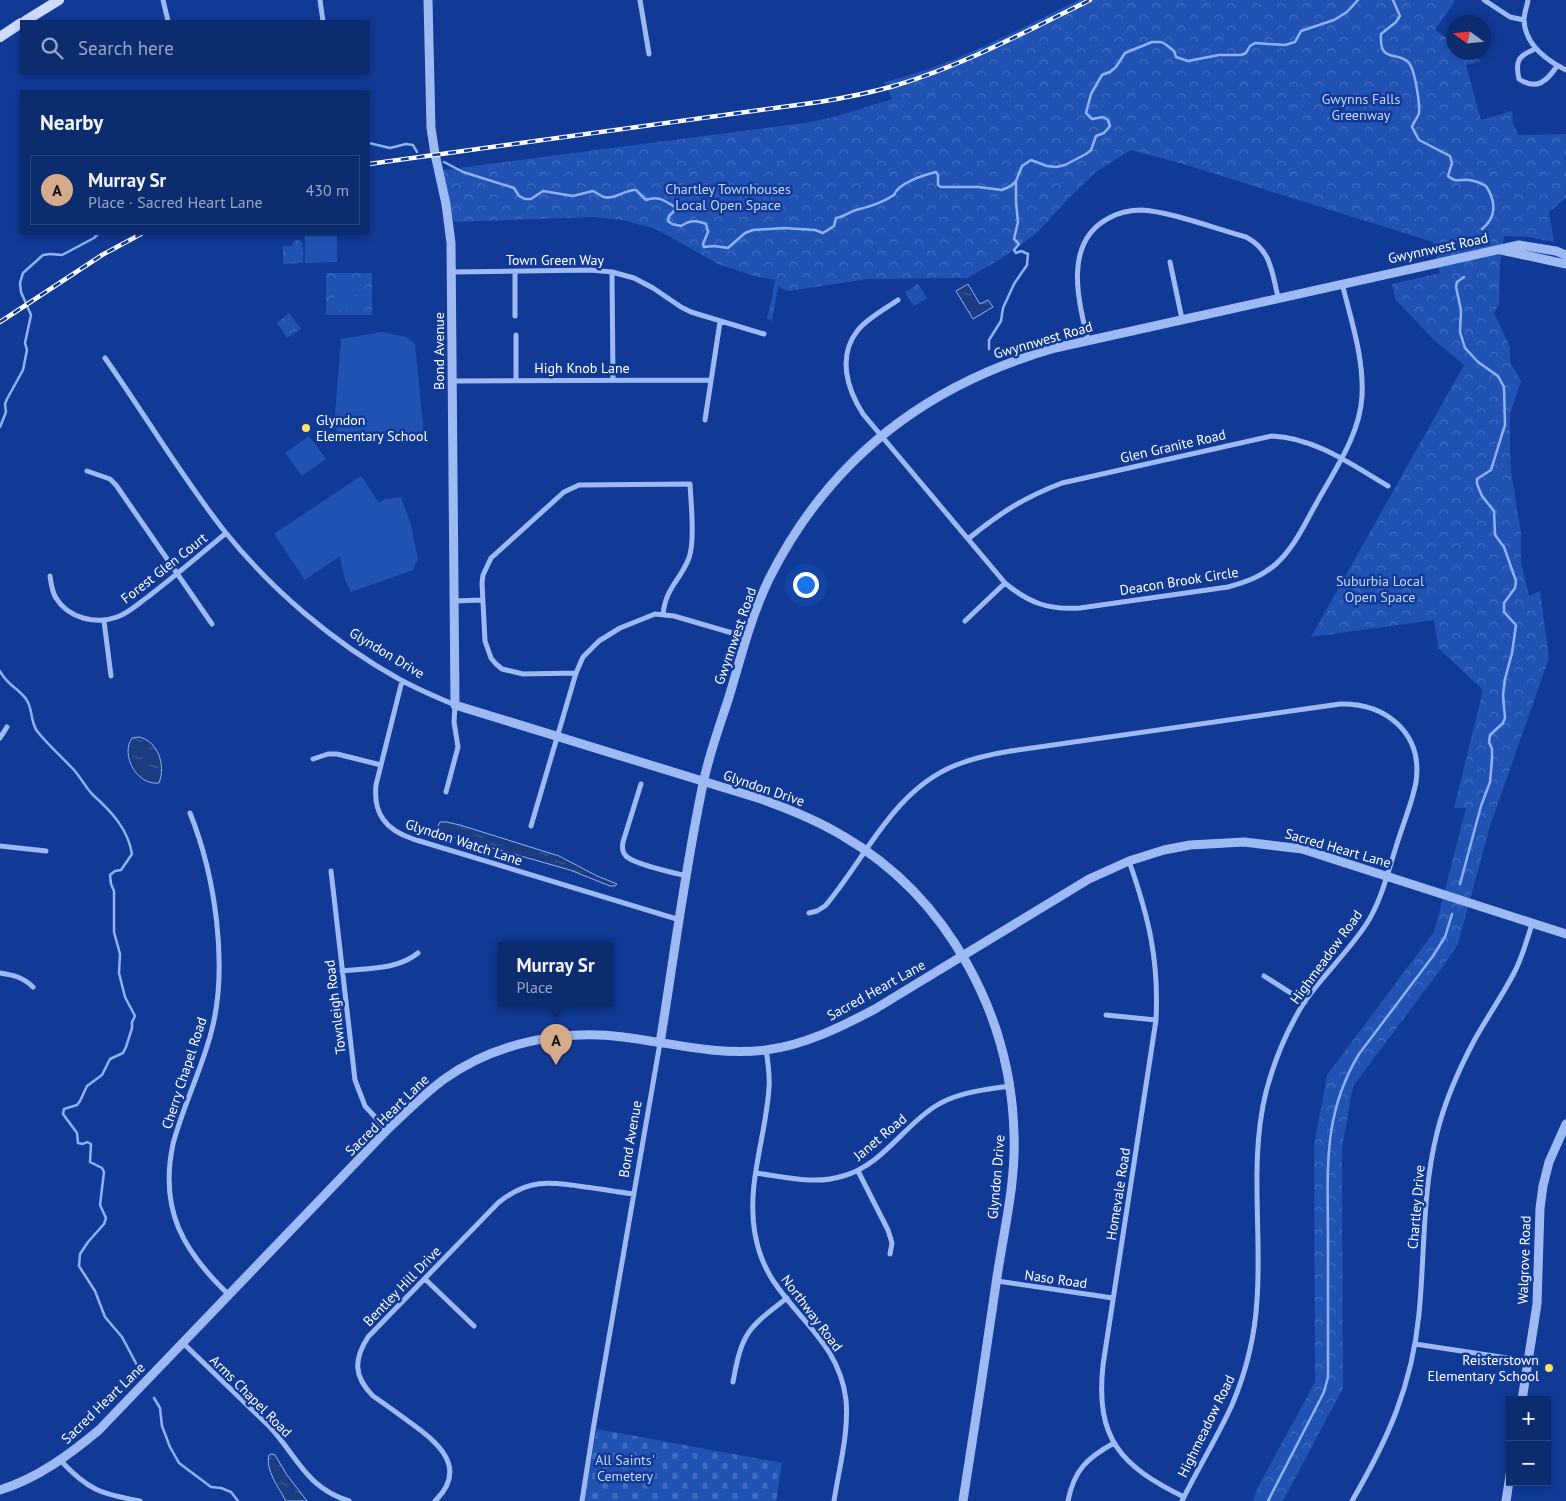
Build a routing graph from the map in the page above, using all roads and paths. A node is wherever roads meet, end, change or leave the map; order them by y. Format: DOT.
graph roads {
  1 [pos="59,0"];
  2 [pos="163,0"];
  3 [pos="320,0"];
  4 [pos="428,0"];
  5 [pos="640,0"];
  6 [pos="1484,0"];
  7 [pos="1528,0"];
  8 [pos="27,20"];
  9 [pos="168,20"];
  10 [pos="323,20"];
  11 [pos="1524,20"];
  12 [pos="20,25"];
  13 [pos="0,37"];
  14 [pos="1535,49"];
  15 [pos="649,54"];
  16 [pos="1557,66"];
  17 [pos="1566,70"];
  18 [pos="1499,249"];
  19 [pos="1566,255"];
  20 [pos="1170,262"];
  21 [pos="1566,264"];
  22 [pos="515,271"];
  23 [pos="452,272"];
  24 [pos="612,272"];
  25 [pos="1342,283"];
  26 [pos="1278,298"];
  27 [pos="898,300"];
  28 [pos="515,316"];
  29 [pos="1182,319"];
  30 [pos="720,322"];
  31 [pos="764,334"];
  32 [pos="516,335"];
  33 [pos="1088,340"];
  34 [pos="106,358"];
  35 [pos="613,379"];
  36 [pos="516,380"];
  37 [pos="711,380"];
  38 [pos="453,381"];
  39 [pos="705,420"];
  40 [pos="881,435"];
  41 [pos="1341,458"];
  42 [pos="87,471"];
  43 [pos="1388,486"];
  44 [pos="226,533"];
  45 [pos="968,540"];
  46 [pos="178,573"];
  47 [pos="50,576"];
  48 [pos="1004,583"];
  49 [pos="482,600"];
  50 [pos="455,601"];
  51 [pos="663,614"];
  52 [pos="104,621"];
  53 [pos="965,621"];
  54 [pos="212,624"];
  55 [pos="746,638"];
  56 [pos="576,673"];
  57 [pos="111,676"];
  58 [pos="402,681"];
  59 [pos="455,705"];
  60 [pos="7,727"];
  61 [pos="557,737"];
  62 [pos="0,738"];
  63 [pos="313,759"];
  64 [pos="381,765"];
  65 [pos="703,782"];
  66 [pos="641,784"];
  67 [pos="446,792"];
  68 [pos="190,813"];
  69 [pos="531,826"];
  70 [pos="0,846"];
  71 [pos="866,850"];
  72 [pos="46,851"];
  73 [pos="1129,861"];
  74 [pos="331,871"];
  75 [pos="1387,876"];
  76 [pos="687,877"];
  77 [pos="809,913"];
  78 [pos="680,920"];
  79 [pos="1532,924"];
  80 [pos="1566,934"];
  81 [pos="418,953"];
  82 [pos="963,956"];
  83 [pos="342,971"];
  84 [pos="0,973"];
  85 [pos="1264,976"];
  86 [pos="33,987"];
  87 [pos="1305,1002"];
  88 [pos="1106,1015"];
  89 [pos="1156,1020"];
  90 [pos="660,1043"];
  91 [pos="766,1050"];
  92 [pos="1011,1086"];
  93 [pos="1566,1124"];
  94 [pos="387,1130"];
  95 [pos="858,1171"];
  96 [pos="756,1173"];
  97 [pos="634,1194"];
  98 [pos="890,1254"];
  99 [pos="426,1279"];
  100 [pos="996,1282"];
  101 [pos="229,1295"];
  102 [pos="787,1298"];
  103 [pos="1113,1298"];
  104 [pos="474,1326"];
  105 [pos="182,1343"];
  106 [pos="1415,1344"];
  107 [pos="1528,1361"];
  108 [pos="733,1382"];
  109 [pos="1523,1396"];
  110 [pos="1114,1443"];
  111 [pos="61,1461"];
  112 [pos="1508,1486"];
  113 [pos="0,1490"];
  114 [pos="1183,1499"];
  115 [pos="436,1500"];
  116 [pos="140,1501"];
  117 [pos="348,1501"];
  118 [pos="582,1501"];
  119 [pos="834,1501"];
  120 [pos="963,1501"];
  121 [pos="1068,1501"];
  122 [pos="1352,1501"];
  123 [pos="1506,1501"];
  1 -- 8 [label="main road"];
  2 -- 9 [label="street"];
  3 -- 10 [label="street"];
  4 -- 23 [label="street, Bond Avenue"];
  5 -- 15 [label="street"];
  6 -- 11 [label="street"];
  7 -- 11 [label="street"];
  11 -- 14 [label="street"];
  12 -- 13 [label="main road"];
  14 -- 16 [label="street"];
  14 -- 16 [label="street"];
  16 -- 17 [label="street"];
  18 -- 19 [label="street, Gwynnwest Road"];
  18 -- 21 [label="street, Gwynnwest Road"];
  18 -- 25 [label="street, Gwynnwest Road"];
  20 -- 29 [label="street"];
  22 -- 23 [label="street, Town Green Way"];
  22 -- 24 [label="street, Town Green Way"];
  22 -- 28 [label="street"];
  23 -- 38 [label="street, Bond Avenue"];
  24 -- 30 [label="street, Town Green Way"];
  24 -- 35 [label="street"];
  25 -- 26 [label="street, Gwynnwest Road"];
  25 -- 41 [label="street, Deacon Brook Circle"];
  26 -- 29 [label="street, Gwynnwest Road"];
  26 -- 33 [label="street"];
  27 -- 40 [label="street, Deacon Brook Circle"];
  29 -- 33 [label="street, Gwynnwest Road"];
  30 -- 31 [label="street, Town Green Way"];
  30 -- 37 [label="street"];
  32 -- 36 [label="street"];
  33 -- 40 [label="street, Gwynnwest Road"];
  34 -- 44 [label="street, Glyndon Drive"];
  35 -- 36 [label="street, High Knob Lane"];
  35 -- 37 [label="street, High Knob Lane"];
  36 -- 38 [label="street, High Knob Lane"];
  37 -- 39 [label="street"];
  38 -- 50 [label="street, Bond Avenue"];
  40 -- 45 [label="street, Deacon Brook Circle"];
  40 -- 55 [label="street, Gwynnwest Road"];
  41 -- 43 [label="street, Glen Granite Road"];
  41 -- 45 [label="street, Glen Granite Road"];
  41 -- 48 [label="street, Deacon Brook Circle"];
  42 -- 46 [label="street"];
  44 -- 46 [label="street, Forest Glen Court"];
  44 -- 58 [label="street, Glyndon Drive"];
  45 -- 48 [label="street, Deacon Brook Circle"];
  46 -- 52 [label="street, Forest Glen Court"];
  46 -- 54 [label="street"];
  47 -- 52 [label="street"];
  48 -- 53 [label="street"];
  49 -- 50 [label="street"];
  49 -- 51 [label="street"];
  49 -- 56 [label="street"];
  50 -- 59 [label="street, Bond Avenue"];
  51 -- 55 [label="street"];
  51 -- 56 [label="street"];
  52 -- 57 [label="street"];
  55 -- 65 [label="street, Gwynnwest Road"];
  56 -- 61 [label="street"];
  58 -- 59 [label="street, Glyndon Drive"];
  58 -- 64 [label="street, Glyndon Watch Lane"];
  59 -- 61 [label="street, Glyndon Drive"];
  59 -- 67 [label="street"];
  60 -- 62 [label="street"];
  61 -- 65 [label="street, Glyndon Drive"];
  61 -- 69 [label="street"];
  63 -- 64 [label="street"];
  64 -- 78 [label="street, Glyndon Watch Lane"];
  65 -- 71 [label="street, Glyndon Drive"];
  65 -- 76 [label="street, Bond Avenue"];
  66 -- 76 [label="street"];
  68 -- 101 [label="street, Cherry Chapel Road"];
  70 -- 72 [label="street"];
  71 -- 75 [label="street, Highmeadow Road"];
  71 -- 77 [label="street, Highmeadow Road"];
  71 -- 82 [label="street, Glyndon Drive"];
  73 -- 75 [label="street, Sacred Heart Lane"];
  73 -- 82 [label="street, Sacred Heart Lane"];
  73 -- 89 [label="street, Homevale Road"];
  74 -- 83 [label="street, Townleigh Road"];
  75 -- 79 [label="street, Sacred Heart Lane"];
  75 -- 87 [label="street, Highmeadow Road"];
  76 -- 78 [label="street, Bond Avenue"];
  78 -- 90 [label="street, Bond Avenue"];
  79 -- 80 [label="street, Sacred Heart Lane"];
  79 -- 106 [label="street, Chartley Drive"];
  81 -- 83 [label="street"];
  82 -- 91 [label="street, Sacred Heart Lane"];
  82 -- 92 [label="street, Glyndon Drive"];
  83 -- 94 [label="street, Townleigh Road"];
  84 -- 86 [label="street"];
  85 -- 87 [label="street"];
  87 -- 114 [label="street, Highmeadow Road"];
  88 -- 89 [label="street"];
  89 -- 103 [label="street, Homevale Road"];
  90 -- 91 [label="street, Sacred Heart Lane"];
  90 -- 94 [label="street, Sacred Heart Lane"];
  90 -- 97 [label="street, Bond Avenue"];
  91 -- 96 [label="street, Northway Road"];
  92 -- 95 [label="street, Janet Road"];
  92 -- 100 [label="street, Glyndon Drive"];
  93 -- 107 [label="street, Walgrove Road"];
  94 -- 101 [label="street, Sacred Heart Lane"];
  95 -- 96 [label="street, Janet Road"];
  95 -- 98 [label="street"];
  96 -- 102 [label="street, Northway Road"];
  97 -- 99 [label="street, Bentley Hill Drive"];
  97 -- 118 [label="street, Bond Avenue"];
  99 -- 104 [label="street"];
  99 -- 115 [label="street, Bentley Hill Drive"];
  100 -- 103 [label="street, Naso Road"];
  100 -- 120 [label="street, Glyndon Drive"];
  101 -- 105 [label="street, Sacred Heart Lane"];
  102 -- 108 [label="street"];
  102 -- 119 [label="street, Northway Road"];
  103 -- 110 [label="street, Homevale Road"];
  105 -- 111 [label="street, Sacred Heart Lane"];
  105 -- 117 [label="street, Arms Chapel Road"];
  106 -- 107 [label="street"];
  106 -- 122 [label="street, Chartley Drive"];
  107 -- 109 [label="street, Walgrove Road"];
  110 -- 114 [label="street, Homevale Road"];
  110 -- 121 [label="street"];
  111 -- 113 [label="street, Sacred Heart Lane"];
  111 -- 116 [label="street"];
  112 -- 123 [label="street"];
}
